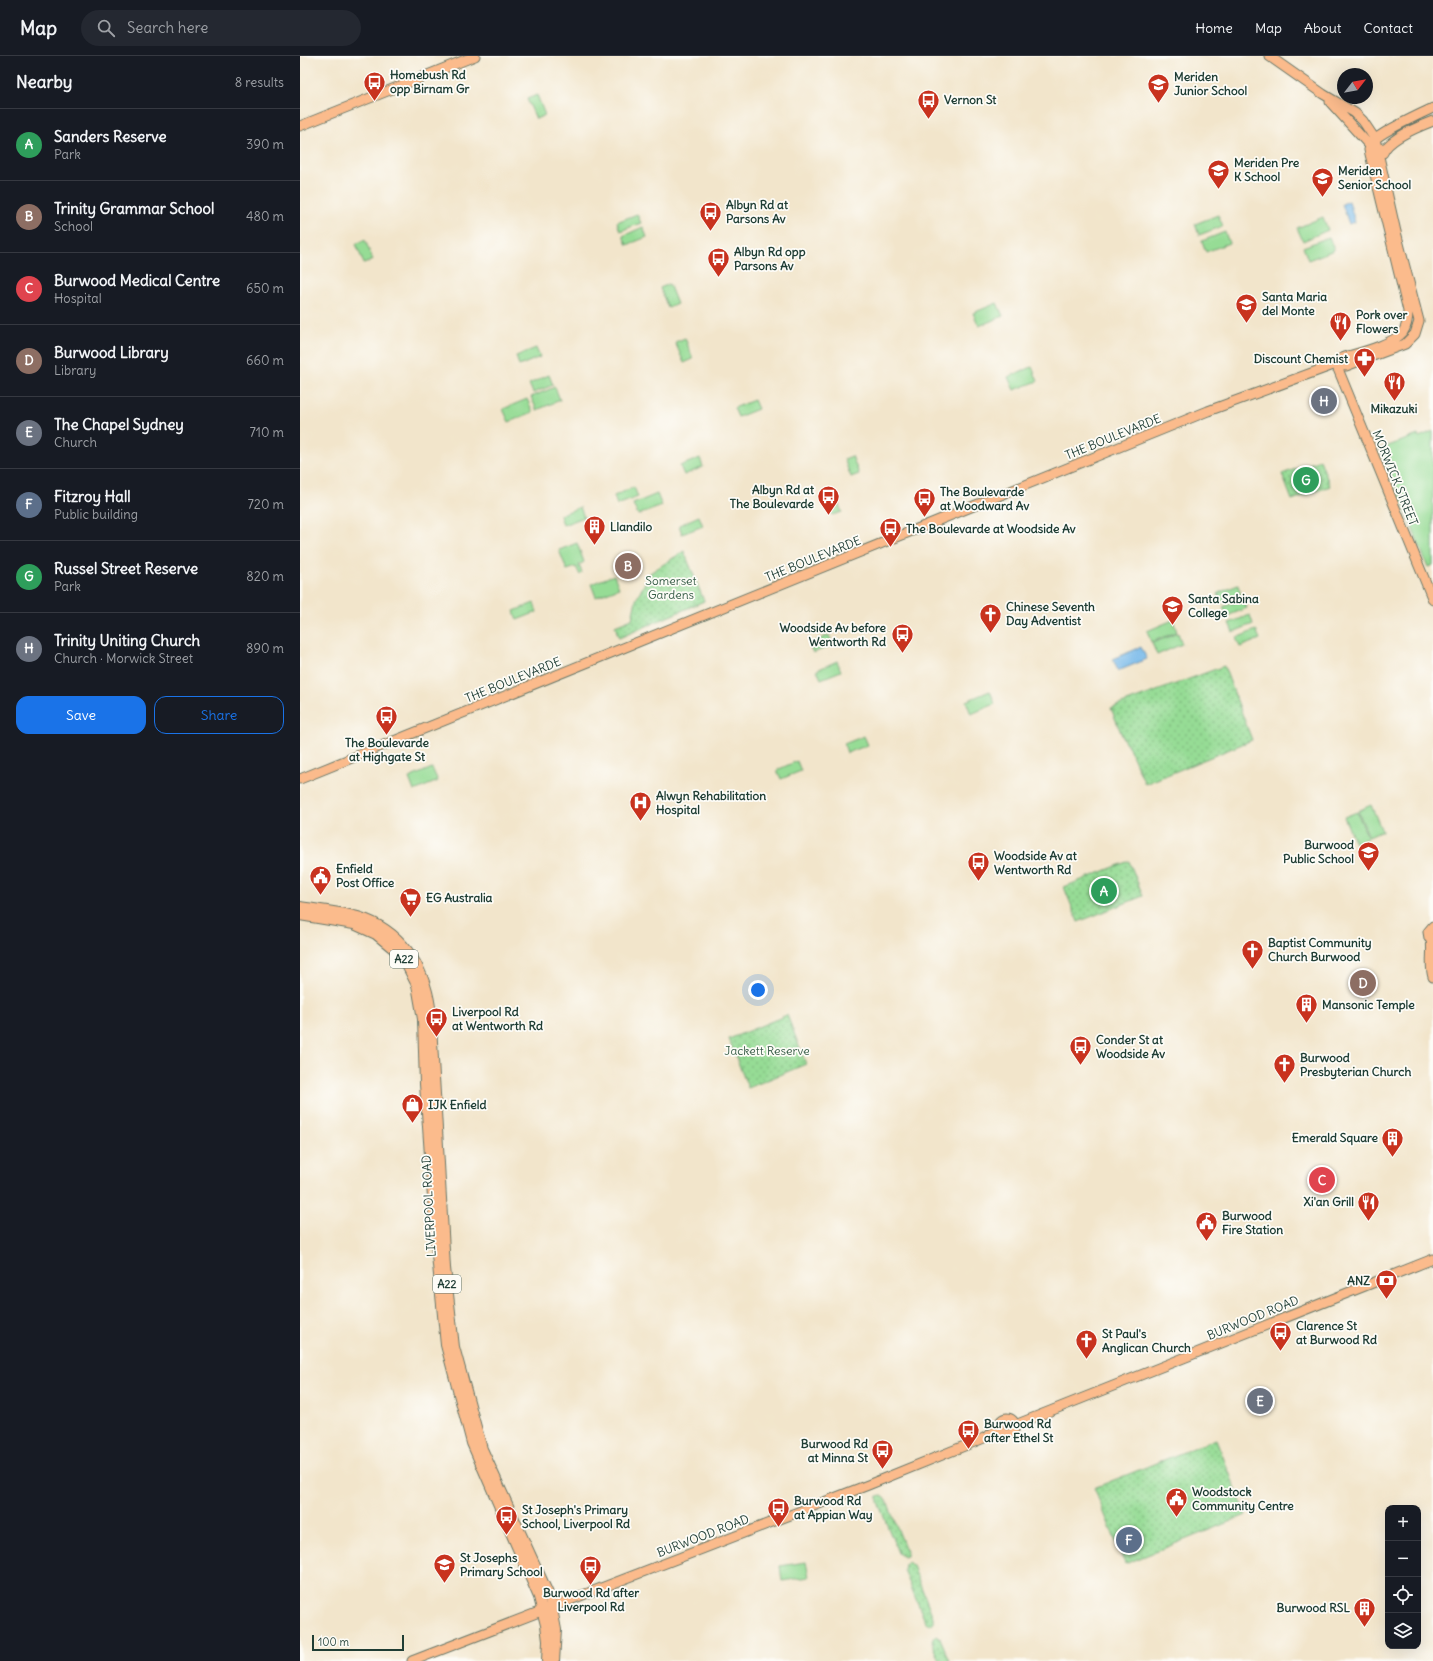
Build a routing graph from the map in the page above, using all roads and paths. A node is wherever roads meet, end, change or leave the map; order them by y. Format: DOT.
graph roads {
  1 [pos="474,56"];
  2 [pos="1269,56"];
  3 [pos="1324,94"];
  4 [pos="1433,108"];
  5 [pos="1433,121"];
  6 [pos="300,126"];
  7 [pos="1362,138"];
  8 [pos="1377,145"];
  9 [pos="1370,156"];
  10 [pos="1417,327"];
  11 [pos="1388,342"];
  12 [pos="1336,364"];
  13 [pos="1433,600"];
  14 [pos="300,779"];
  15 [pos="300,907"];
  16 [pos="300,915"];
  17 [pos="1433,926"];
  18 [pos="1432,940"];
  19 [pos="1433,977"];
  20 [pos="1433,1259"];
  21 [pos="548,1609"];
  22 [pos="412,1661"];
  23 [pos="547,1661"];
  24 [pos="554,1661"];
  1 -- 6 [label="main road"];
  2 -- 3 [label="main road"];
  3 -- 7 [label="main road"];
  3 -- 8 [label="main road"];
  4 -- 8 [label="main road"];
  5 -- 8 [label="main road"];
  7 -- 8 [label="main road"];
  7 -- 9 [label="main road"];
  8 -- 9 [label="main road"];
  8 -- 10 [label="main road"];
  9 -- 11 [label="main road, THE BOULEVARDE"];
  10 -- 11 [label="main road"];
  10 -- 12 [label="main road, THE BOULEVARDE"];
  11 -- 12 [label="main road, THE BOULEVARDE"];
  12 -- 13 [label="main road, MORWICK STREET"];
  12 -- 14 [label="main road, THE BOULEVARDE"];
  15 -- 21 [label="highway, LIVERPOOL ROAD / A22"];
  16 -- 21 [label="highway, LIVERPOOL ROAD / A22"];
  17 -- 18 [label="main road"];
  18 -- 19 [label="main road"];
  20 -- 21 [label="main road, BURWOOD ROAD"];
  21 -- 22 [label="main road, BURWOOD ROAD"];
  21 -- 23 [label="highway, LIVERPOOL ROAD / A22"];
  21 -- 24 [label="highway, LIVERPOOL ROAD / A22"];
}
